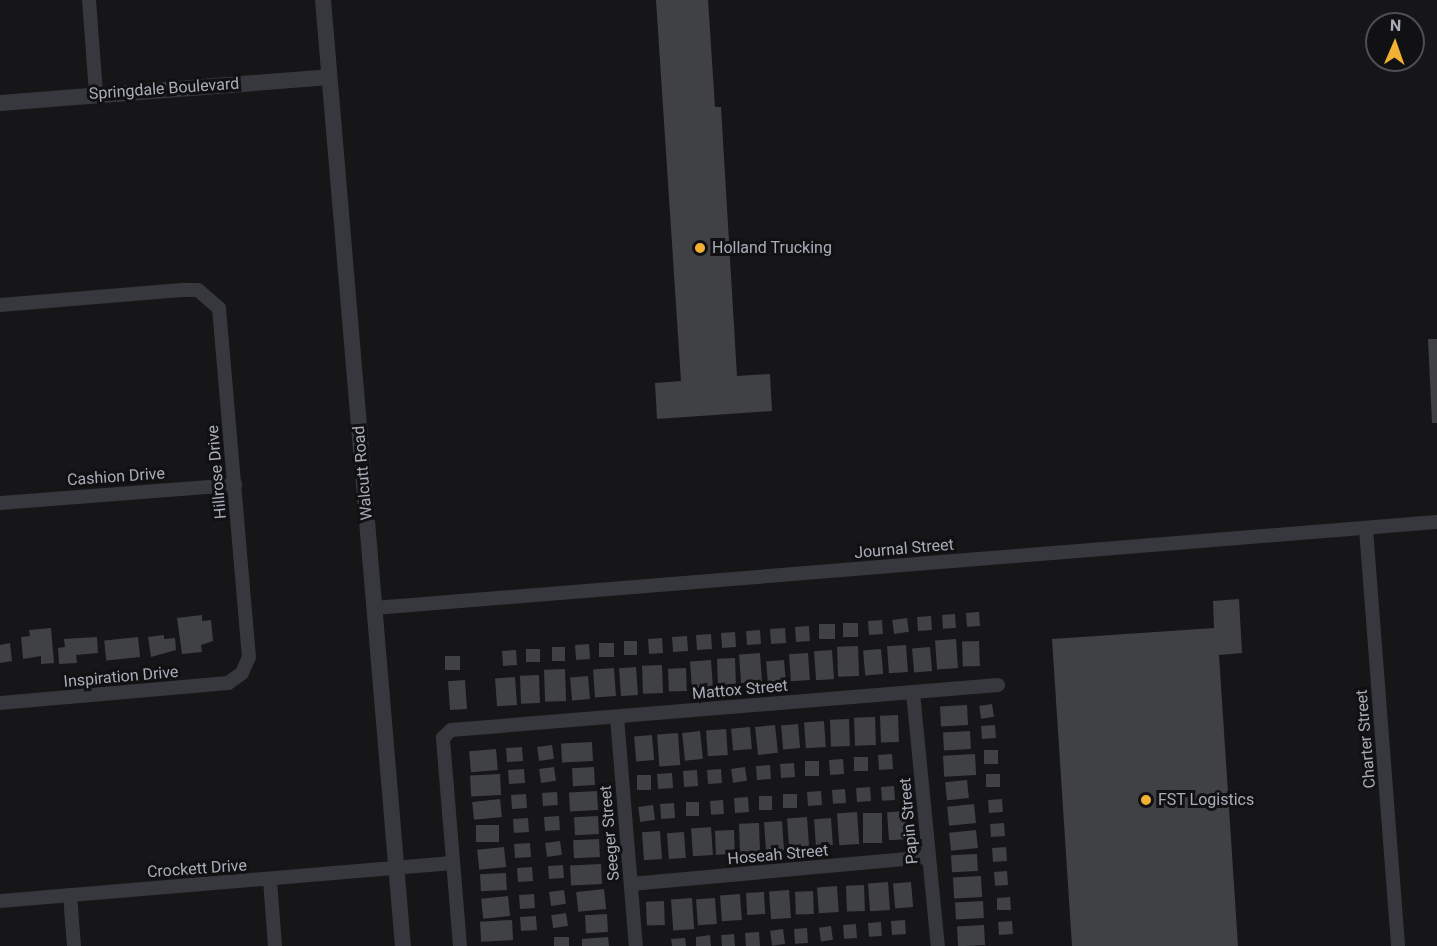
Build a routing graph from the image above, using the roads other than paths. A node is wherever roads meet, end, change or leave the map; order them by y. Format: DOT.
graph roads {
  1 [pos="89,0"];
  2 [pos="323,0"];
  3 [pos="328,77"];
  4 [pos="96,94"];
  5 [pos="0,103"];
  6 [pos="0,305"];
  7 [pos="235,485"];
  8 [pos="0,503"];
  9 [pos="1437,522"];
  10 [pos="1366,529"];
  11 [pos="374,608"];
  12 [pos="242,673"];
  13 [pos="998,685"];
  14 [pos="913,693"];
  15 [pos="0,703"];
  16 [pos="617,717"];
  17 [pos="929,857"];
  18 [pos="452,863"];
  19 [pos="396,868"];
  20 [pos="270,880"];
  21 [pos="631,885"];
  22 [pos="70,896"];
  23 [pos="0,901"];
  24 [pos="75,946"];
  25 [pos="275,946"];
  26 [pos="403,946"];
  27 [pos="460,946"];
  28 [pos="636,946"];
  29 [pos="938,946"];
  30 [pos="1398,946"];
  1 -- 4 [label="street"];
  2 -- 3 [label="street, Walcutt Road"];
  3 -- 4 [label="street, Springdale Boulevard"];
  3 -- 11 [label="street, Walcutt Road"];
  4 -- 5 [label="street, Springdale Boulevard"];
  6 -- 7 [label="street, Hillrose Drive"];
  7 -- 8 [label="street, Cashion Drive"];
  7 -- 12 [label="street, Hillrose Drive"];
  9 -- 10 [label="street, Journal Street"];
  10 -- 11 [label="street, Journal Street"];
  10 -- 30 [label="street, Charter Street"];
  11 -- 19 [label="street, Walcutt Road"];
  12 -- 15 [label="street, Inspiration Drive"];
  13 -- 14 [label="street, Mattox Street"];
  14 -- 16 [label="street, Mattox Street"];
  14 -- 17 [label="street, Papin Street"];
  16 -- 18 [label="street, Mattox Street"];
  16 -- 21 [label="street, Seeger Street"];
  17 -- 21 [label="street, Hoseah Street"];
  17 -- 29 [label="street, Papin Street"];
  18 -- 19 [label="street, Crockett Drive"];
  18 -- 27 [label="street, Mattox Street"];
  19 -- 20 [label="street, Crockett Drive"];
  19 -- 26 [label="street, Walcutt Road"];
  20 -- 22 [label="street, Crockett Drive"];
  20 -- 25 [label="street"];
  21 -- 28 [label="street, Seeger Street"];
  22 -- 23 [label="street, Crockett Drive"];
  22 -- 24 [label="street"];
}
